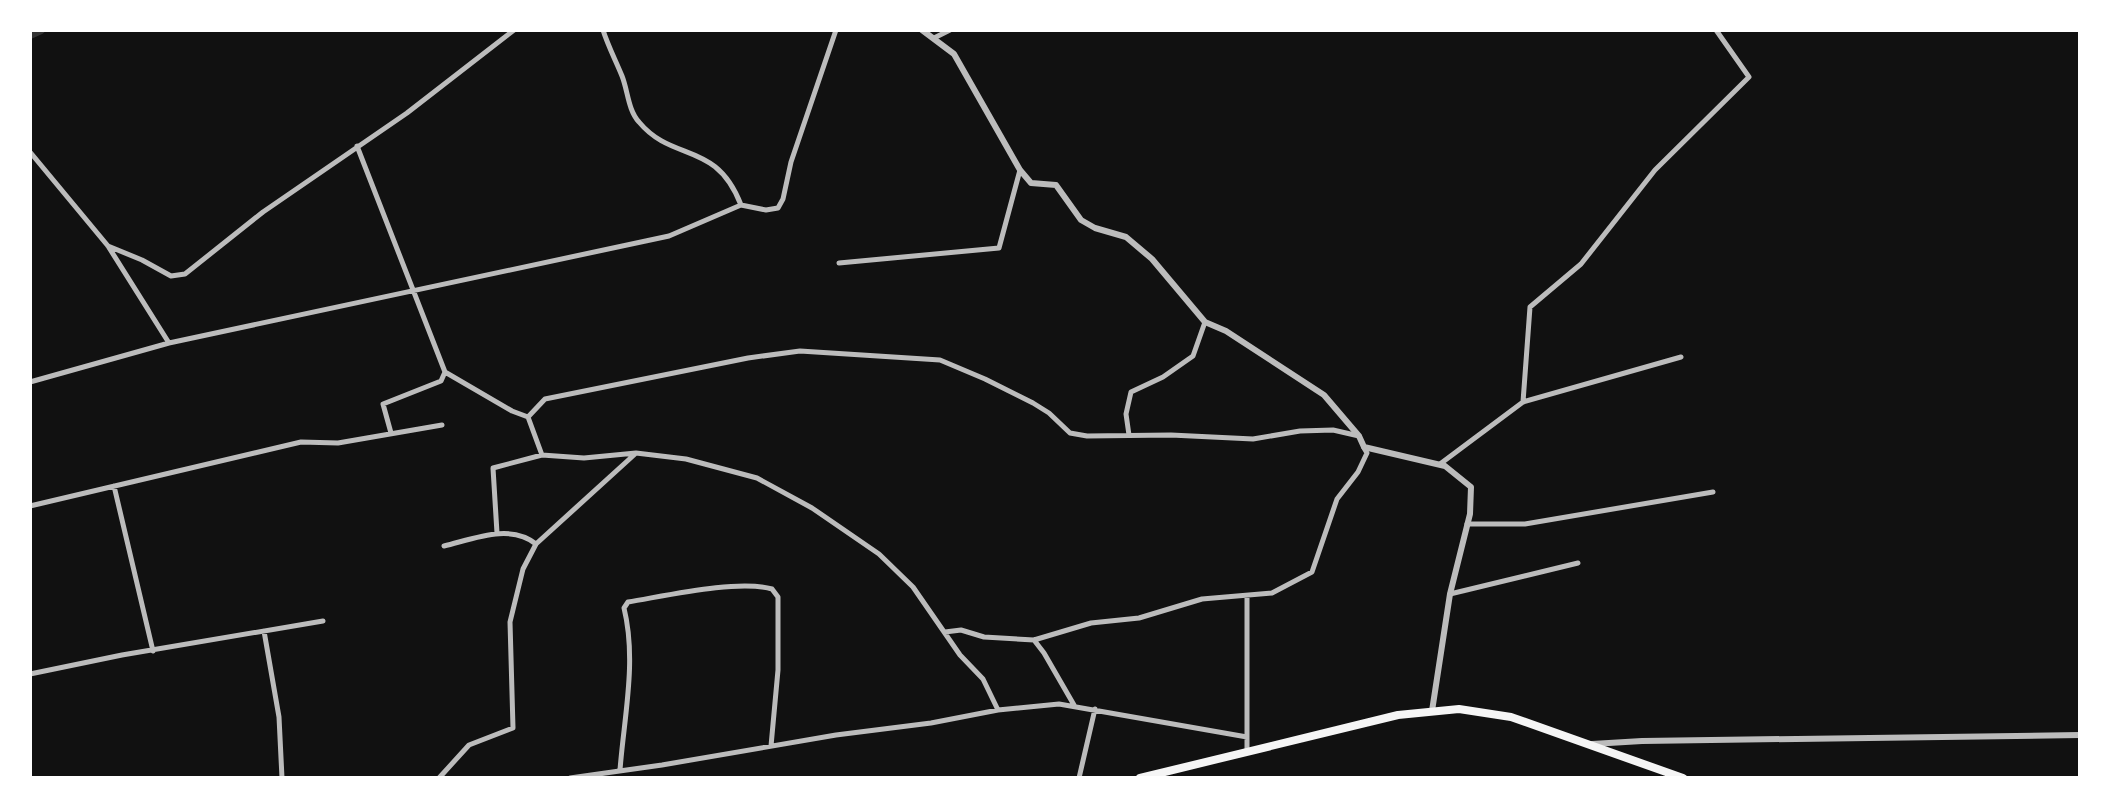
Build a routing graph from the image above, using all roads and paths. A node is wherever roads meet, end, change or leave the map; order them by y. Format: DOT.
graph roads {
  1 [pos="514,30"];
  2 [pos="603,30"];
  3 [pos="836,30"];
  4 [pos="922,30"];
  5 [pos="950,30"];
  6 [pos="1716,30"];
  7 [pos="934,38"];
  8 [pos="357,145"];
  9 [pos="30,152"];
  10 [pos="1020,170"];
  11 [pos="741,205"];
  12 [pos="108,246"];
  13 [pos="839,263"];
  14 [pos="413,291"];
  15 [pos="1205,322"];
  16 [pos="169,343"];
  17 [pos="1681,357"];
  18 [pos="445,372"];
  19 [pos="30,382"];
  20 [pos="1523,402"];
  21 [pos="528,417"];
  22 [pos="442,425"];
  23 [pos="391,433"];
  24 [pos="1129,435"];
  25 [pos="1359,436"];
  26 [pos="1364,447"];
  27 [pos="636,453"];
  28 [pos="542,455"];
  29 [pos="1440,465"];
  30 [pos="114,486"];
  31 [pos="1713,492"];
  32 [pos="30,506"];
  33 [pos="1467,524"];
  34 [pos="497,533"];
  35 [pos="536,544"];
  36 [pos="444,546"];
  37 [pos="1578,563"];
  38 [pos="1450,594"];
  39 [pos="1247,596"];
  40 [pos="323,621"];
  41 [pos="264,631"];
  42 [pos="945,632"];
  43 [pos="1034,640"];
  44 [pos="153,651"];
  45 [pos="30,674"];
  46 [pos="1075,706"];
  47 [pos="1095,709"];
  48 [pos="998,710"];
  49 [pos="1432,711"];
  50 [pos="2080,735"];
  51 [pos="1247,737"];
  52 [pos="1589,745"];
  53 [pos="771,746"];
  54 [pos="1247,752"];
  55 [pos="620,771"];
  56 [pos="282,778"];
  57 [pos="439,778"];
  58 [pos="570,778"];
  59 [pos="1079,778"];
  60 [pos="1140,778"];
  61 [pos="1683,778"];
  1 -- 8 [label="street"];
  2 -- 11 [label="street"];
  3 -- 11 [label="street"];
  4 -- 7 [label="street"];
  5 -- 7 [label="street"];
  6 -- 20 [label="street"];
  7 -- 10 [label="street"];
  8 -- 12 [label="street"];
  8 -- 14 [label="street"];
  9 -- 12 [label="street"];
  10 -- 13 [label="street"];
  10 -- 15 [label="street"];
  11 -- 14 [label="street"];
  12 -- 16 [label="street"];
  14 -- 16 [label="street"];
  14 -- 18 [label="street"];
  15 -- 24 [label="street"];
  15 -- 25 [label="street"];
  16 -- 19 [label="street"];
  17 -- 20 [label="street"];
  18 -- 21 [label="street"];
  18 -- 23 [label="street"];
  20 -- 29 [label="street"];
  21 -- 24 [label="street"];
  21 -- 28 [label="street"];
  22 -- 23 [label="street"];
  23 -- 30 [label="street"];
  24 -- 25 [label="street"];
  25 -- 26 [label="street"];
  26 -- 29 [label="street"];
  26 -- 39 [label="street"];
  27 -- 28 [label="street"];
  27 -- 35 [label="street"];
  27 -- 42 [label="street"];
  28 -- 34 [label="street"];
  29 -- 33 [label="street"];
  30 -- 32 [label="street"];
  30 -- 44 [label="street"];
  31 -- 33 [label="street"];
  33 -- 38 [label="street"];
  34 -- 35 [label="street"];
  34 -- 36 [label="street"];
  35 -- 57 [label="street"];
  37 -- 38 [label="street"];
  38 -- 49 [label="street"];
  39 -- 43 [label="street"];
  39 -- 51 [label="street"];
  40 -- 41 [label="street"];
  41 -- 44 [label="street"];
  41 -- 56 [label="street"];
  42 -- 43 [label="street"];
  42 -- 48 [label="street"];
  43 -- 46 [label="street"];
  44 -- 45 [label="street"];
  46 -- 47 [label="street"];
  46 -- 48 [label="street"];
  47 -- 51 [label="street"];
  47 -- 59 [label="street"];
  48 -- 53 [label="street"];
  49 -- 52 [label="highway"];
  49 -- 54 [label="highway"];
  50 -- 52 [label="street"];
  51 -- 54 [label="street"];
  52 -- 61 [label="highway"];
  53 -- 55 [label="street"];
  53 -- 55 [label="street"];
  54 -- 60 [label="highway"];
  55 -- 58 [label="street"];
}
